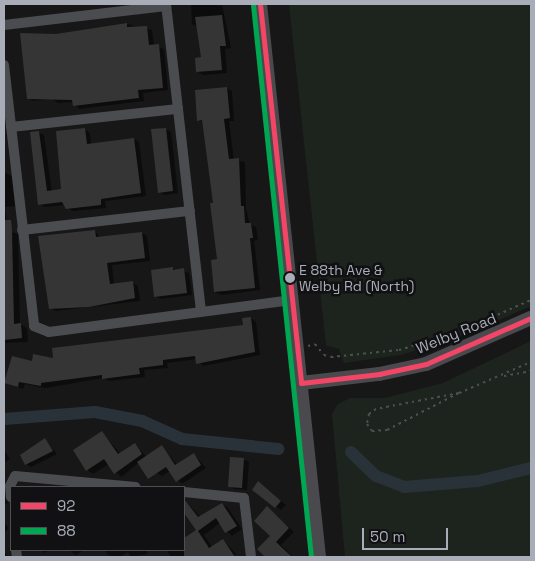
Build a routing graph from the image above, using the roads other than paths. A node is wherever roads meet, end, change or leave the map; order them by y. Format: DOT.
graph roads {
  1 [pos="260,4"];
  2 [pos="166,5"];
  3 [pos="4,25"];
  4 [pos="4,65"];
  5 [pos="178,109"];
  6 [pos="10,128"];
  7 [pos="190,211"];
  8 [pos="22,230"];
  9 [pos="292,300"];
  10 [pos="202,312"];
  11 [pos="531,318"];
  12 [pos="301,383"];
  13 [pos="10,486"];
  14 [pos="124,486"];
  15 [pos="185,492"];
  16 [pos="250,557"];
  17 [pos="319,557"];
  1 -- 9 [label="main road"];
  2 -- 3 [label="street"];
  2 -- 5 [label="street"];
  4 -- 6 [label="street"];
  5 -- 6 [label="street"];
  5 -- 7 [label="street"];
  6 -- 8 [label="street"];
  7 -- 8 [label="street"];
  7 -- 10 [label="street"];
  8 -- 10 [label="street"];
  9 -- 10 [label="street"];
  9 -- 12 [label="main road"];
  11 -- 12 [label="main road, Welby Road"];
  12 -- 17 [label="main road"];
  13 -- 14 [label="street"];
  15 -- 16 [label="street"];
}
